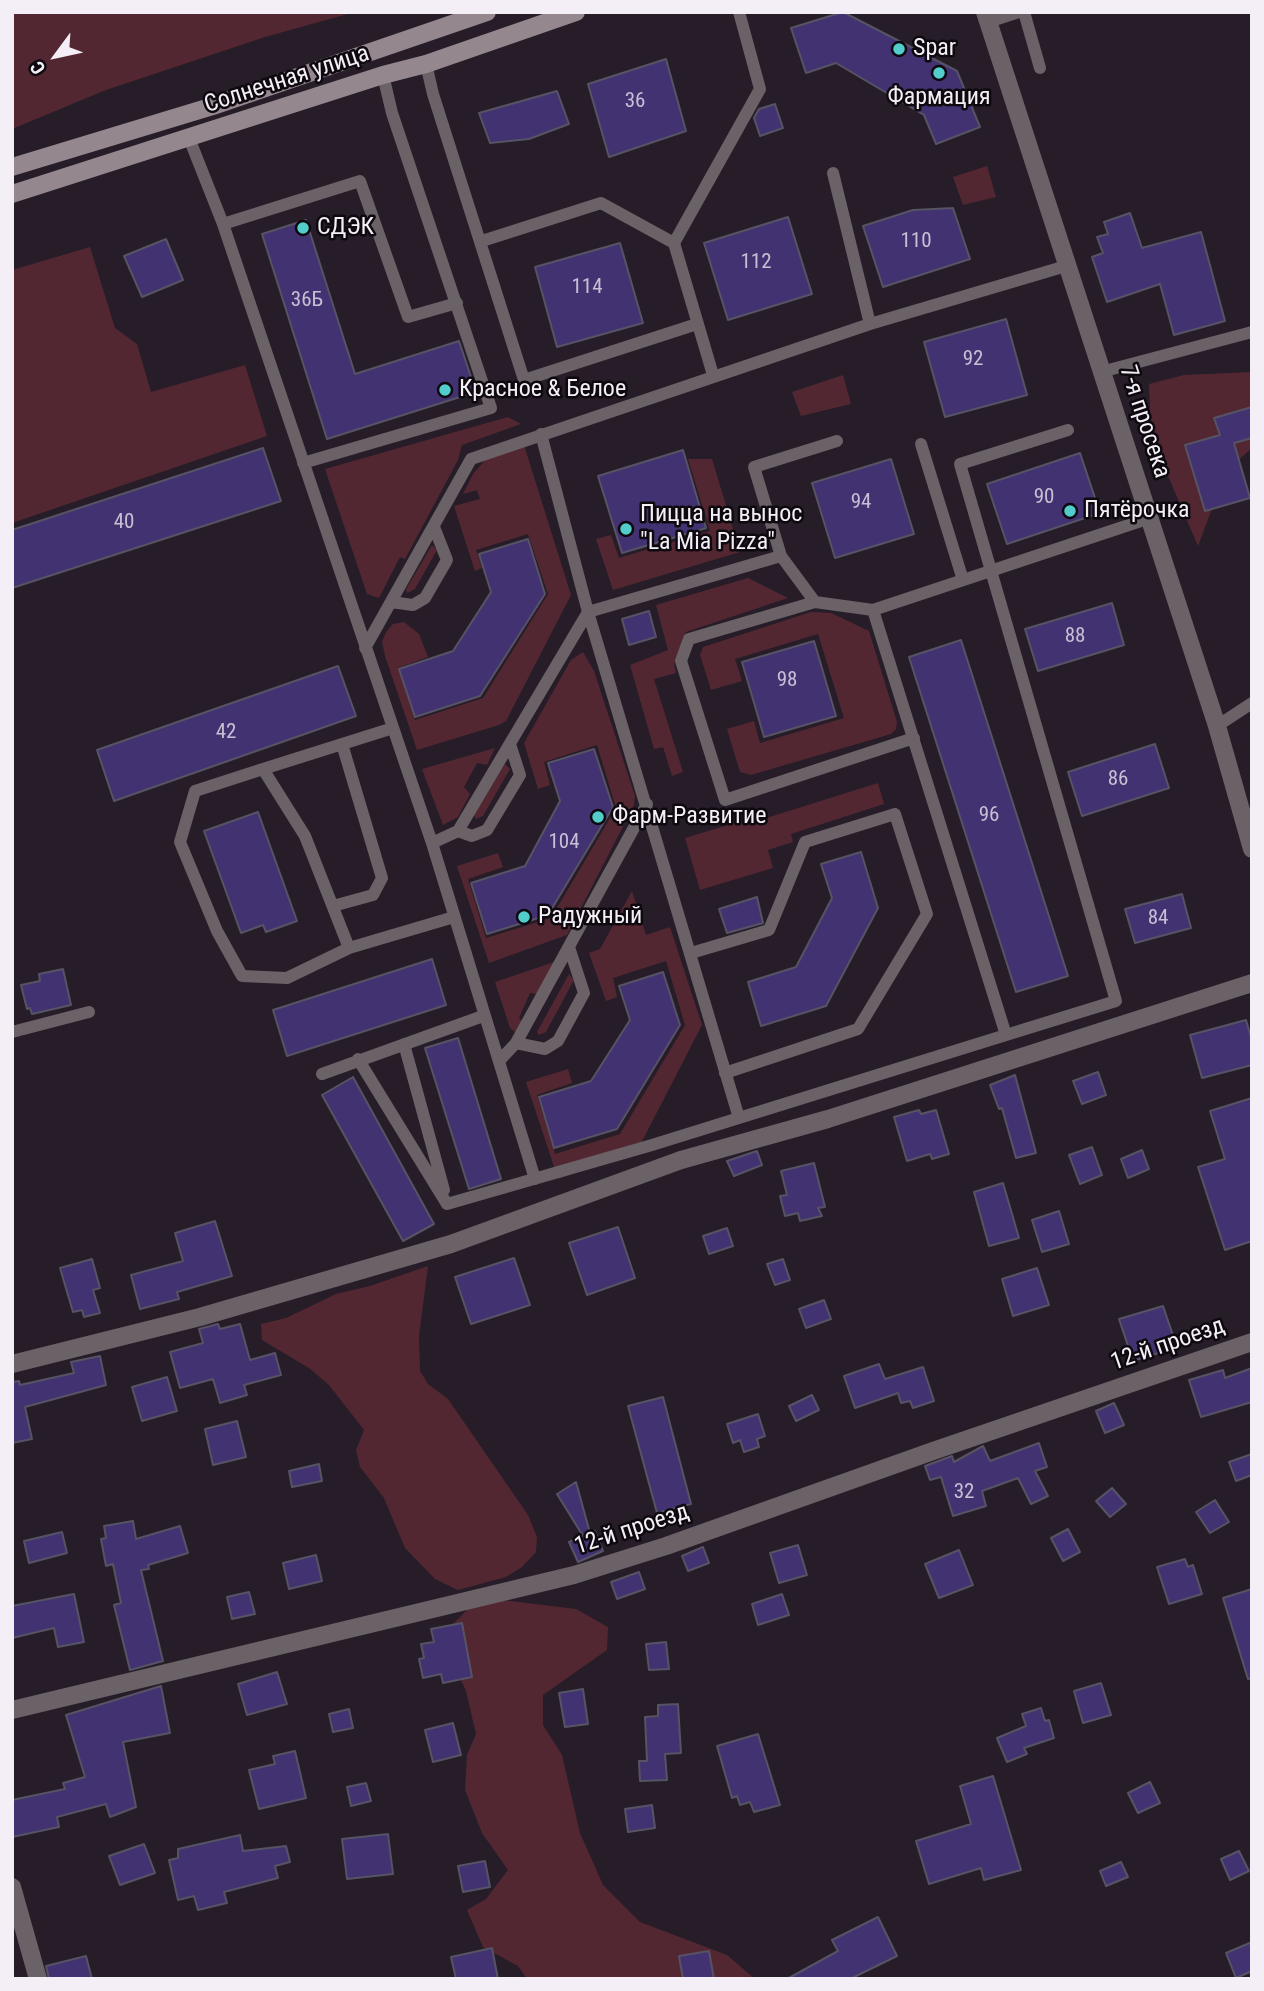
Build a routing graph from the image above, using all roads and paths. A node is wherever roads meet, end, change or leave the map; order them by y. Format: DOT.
graph roads {
  1 [pos="487,12"];
  2 [pos="576,12"];
  3 [pos="739,12"];
  4 [pos="1019,12"];
  5 [pos="1024,12"];
  6 [pos="986,17"];
  7 [pos="440,20"];
  8 [pos="426,64"];
  9 [pos="1040,68"];
  10 [pos="383,75"];
  11 [pos="189,138"];
  12 [pos="12,167"];
  13 [pos="833,173"];
  14 [pos="12,194"];
  15 [pos="223,224"];
  16 [pos="482,242"];
  17 [pos="674,243"];
  18 [pos="1066,266"];
  19 [pos="457,303"];
  20 [pos="697,324"];
  21 [pos="870,324"];
  22 [pos="1252,332"];
  23 [pos="1101,372"];
  24 [pos="713,375"];
  25 [pos="1068,430"];
  26 [pos="541,434"];
  27 [pos="837,441"];
  28 [pos="921,443"];
  29 [pos="303,463"];
  30 [pos="1150,518"];
  31 [pos="434,527"];
  32 [pos="781,556"];
  33 [pos="991,570"];
  34 [pos="964,580"];
  35 [pos="391,602"];
  36 [pos="815,602"];
  37 [pos="873,610"];
  38 [pos="588,612"];
  39 [pos="365,648"];
  40 [pos="1252,703"];
  41 [pos="1217,726"];
  42 [pos="393,728"];
  43 [pos="914,738"];
  44 [pos="342,744"];
  45 [pos="510,744"];
  46 [pos="263,769"];
  47 [pos="647,804"];
  48 [pos="458,831"];
  49 [pos="432,843"];
  50 [pos="1252,849"];
  51 [pos="333,906"];
  52 [pos="454,917"];
  53 [pos="569,947"];
  54 [pos="349,948"];
  55 [pos="691,953"];
  56 [pos="1252,983"];
  57 [pos="89,1012"];
  58 [pos="483,1016"];
  59 [pos="12,1032"];
  60 [pos="1006,1035"];
  61 [pos="404,1044"];
  62 [pos="516,1044"];
  63 [pos="358,1059"];
  64 [pos="500,1060"];
  65 [pos="725,1073"];
  66 [pos="322,1074"];
  67 [pos="738,1118"];
  68 [pos="535,1179"];
  69 [pos="447,1204"];
  70 [pos="1252,1342"];
  71 [pos="12,1364"];
  72 [pos="12,1710"];
  73 [pos="12,1887"];
  74 [pos="38,1979"];
  1 -- 7 [label="main road, Солнечная улица"];
  2 -- 8 [label="main road, Солнечная улица"];
  3 -- 17 [label="lane"];
  4 -- 6 [label="lane"];
  5 -- 9 [label="lane"];
  6 -- 18 [label="street, 7-я просека"];
  7 -- 12 [label="main road, Солнечная улица"];
  8 -- 10 [label="main road, Солнечная улица"];
  8 -- 16 [label="lane"];
  10 -- 11 [label="main road, Солнечная улица"];
  10 -- 19 [label="lane"];
  11 -- 14 [label="main road, Солнечная улица"];
  11 -- 15 [label="lane"];
  13 -- 21 [label="lane"];
  15 -- 19 [label="lane"];
  15 -- 29 [label="lane"];
  16 -- 17 [label="lane"];
  16 -- 20 [label="lane"];
  17 -- 20 [label="lane"];
  18 -- 21 [label="lane"];
  18 -- 23 [label="street, 7-я просека"];
  19 -- 29 [label="lane"];
  20 -- 24 [label="lane"];
  21 -- 24 [label="lane"];
  22 -- 23 [label="lane"];
  23 -- 30 [label="street, 7-я просека"];
  24 -- 26 [label="lane"];
  25 -- 33 [label="lane"];
  26 -- 31 [label="lane"];
  26 -- 38 [label="lane"];
  27 -- 32 [label="lane"];
  28 -- 34 [label="lane"];
  29 -- 39 [label="lane"];
  30 -- 33 [label="lane"];
  30 -- 41 [label="street, 7-я просека"];
  31 -- 35 [label="lane"];
  31 -- 35 [label="lane"];
  32 -- 36 [label="lane"];
  32 -- 38 [label="lane"];
  33 -- 34 [label="lane"];
  33 -- 60 [label="lane"];
  34 -- 37 [label="lane"];
  35 -- 39 [label="lane"];
  36 -- 37 [label="lane"];
  36 -- 43 [label="lane"];
  37 -- 43 [label="lane"];
  38 -- 45 [label="lane"];
  38 -- 47 [label="lane"];
  39 -- 42 [label="lane"];
  40 -- 41 [label="lane"];
  41 -- 50 [label="street, 7-я просека"];
  42 -- 44 [label="lane"];
  42 -- 49 [label="lane"];
  43 -- 60 [label="lane"];
  44 -- 46 [label="lane"];
  44 -- 51 [label="lane"];
  45 -- 48 [label="lane"];
  45 -- 48 [label="lane"];
  46 -- 51 [label="lane"];
  46 -- 54 [label="lane"];
  47 -- 53 [label="lane"];
  47 -- 55 [label="lane"];
  48 -- 49 [label="lane"];
  49 -- 52 [label="lane"];
  51 -- 54 [label="lane"];
  52 -- 54 [label="lane"];
  52 -- 58 [label="lane"];
  53 -- 62 [label="lane"];
  53 -- 62 [label="lane"];
  55 -- 65 [label="lane"];
  55 -- 65 [label="lane"];
  56 -- 71 [label="street"];
  57 -- 59 [label="lane"];
  58 -- 61 [label="lane"];
  58 -- 64 [label="lane"];
  60 -- 67 [label="lane"];
  61 -- 63 [label="lane"];
  61 -- 69 [label="lane"];
  62 -- 64 [label="lane"];
  63 -- 66 [label="lane"];
  63 -- 69 [label="lane"];
  64 -- 68 [label="lane"];
  65 -- 67 [label="lane"];
  67 -- 68 [label="lane"];
  68 -- 69 [label="lane"];
  70 -- 72 [label="street, 12-й проезд"];
  73 -- 74 [label="street"];
}
